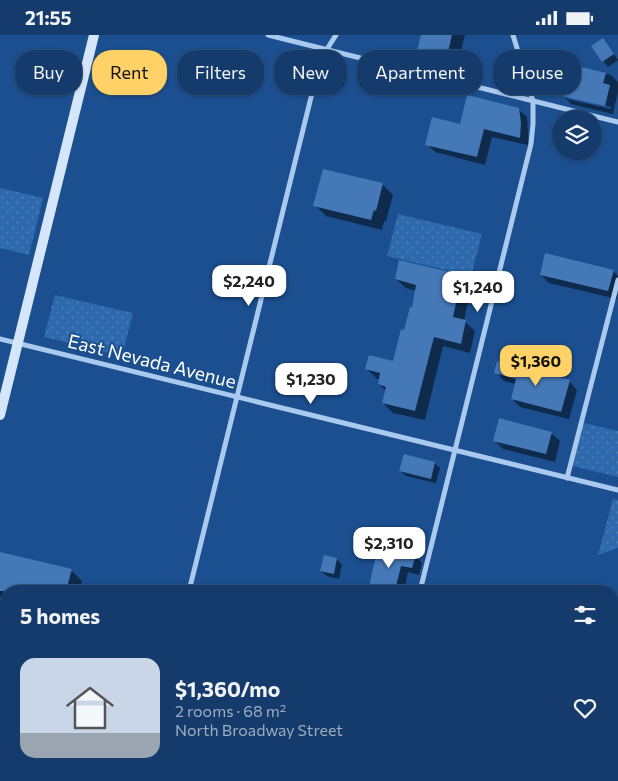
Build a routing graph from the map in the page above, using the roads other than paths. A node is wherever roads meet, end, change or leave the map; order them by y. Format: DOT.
graph roads {
  1 [pos="94,35"];
  2 [pos="268,35"];
  3 [pos="336,35"];
  4 [pos="513,35"];
  5 [pos="327,49"];
  6 [pos="532,101"];
  7 [pos="618,122"];
  8 [pos="618,280"];
  9 [pos="0,339"];
  10 [pos="18,343"];
  11 [pos="237,397"];
  12 [pos="0,415"];
  13 [pos="455,451"];
  14 [pos="566,478"];
  15 [pos="618,490"];
  16 [pos="190,585"];
  17 [pos="422,585"];
  1 -- 10 [label="main road"];
  2 -- 5 [label="street"];
  3 -- 5 [label="street"];
  4 -- 6 [label="street"];
  5 -- 6 [label="street"];
  5 -- 11 [label="street"];
  6 -- 7 [label="street"];
  6 -- 13 [label="street"];
  8 -- 14 [label="street"];
  9 -- 10 [label="street, East Nevada Avenue"];
  10 -- 11 [label="street, East Nevada Avenue"];
  10 -- 12 [label="main road"];
  11 -- 13 [label="street, East Nevada Avenue"];
  11 -- 16 [label="street"];
  13 -- 14 [label="street, East Nevada Avenue"];
  13 -- 17 [label="street"];
  14 -- 15 [label="street, East Nevada Avenue"];
}
